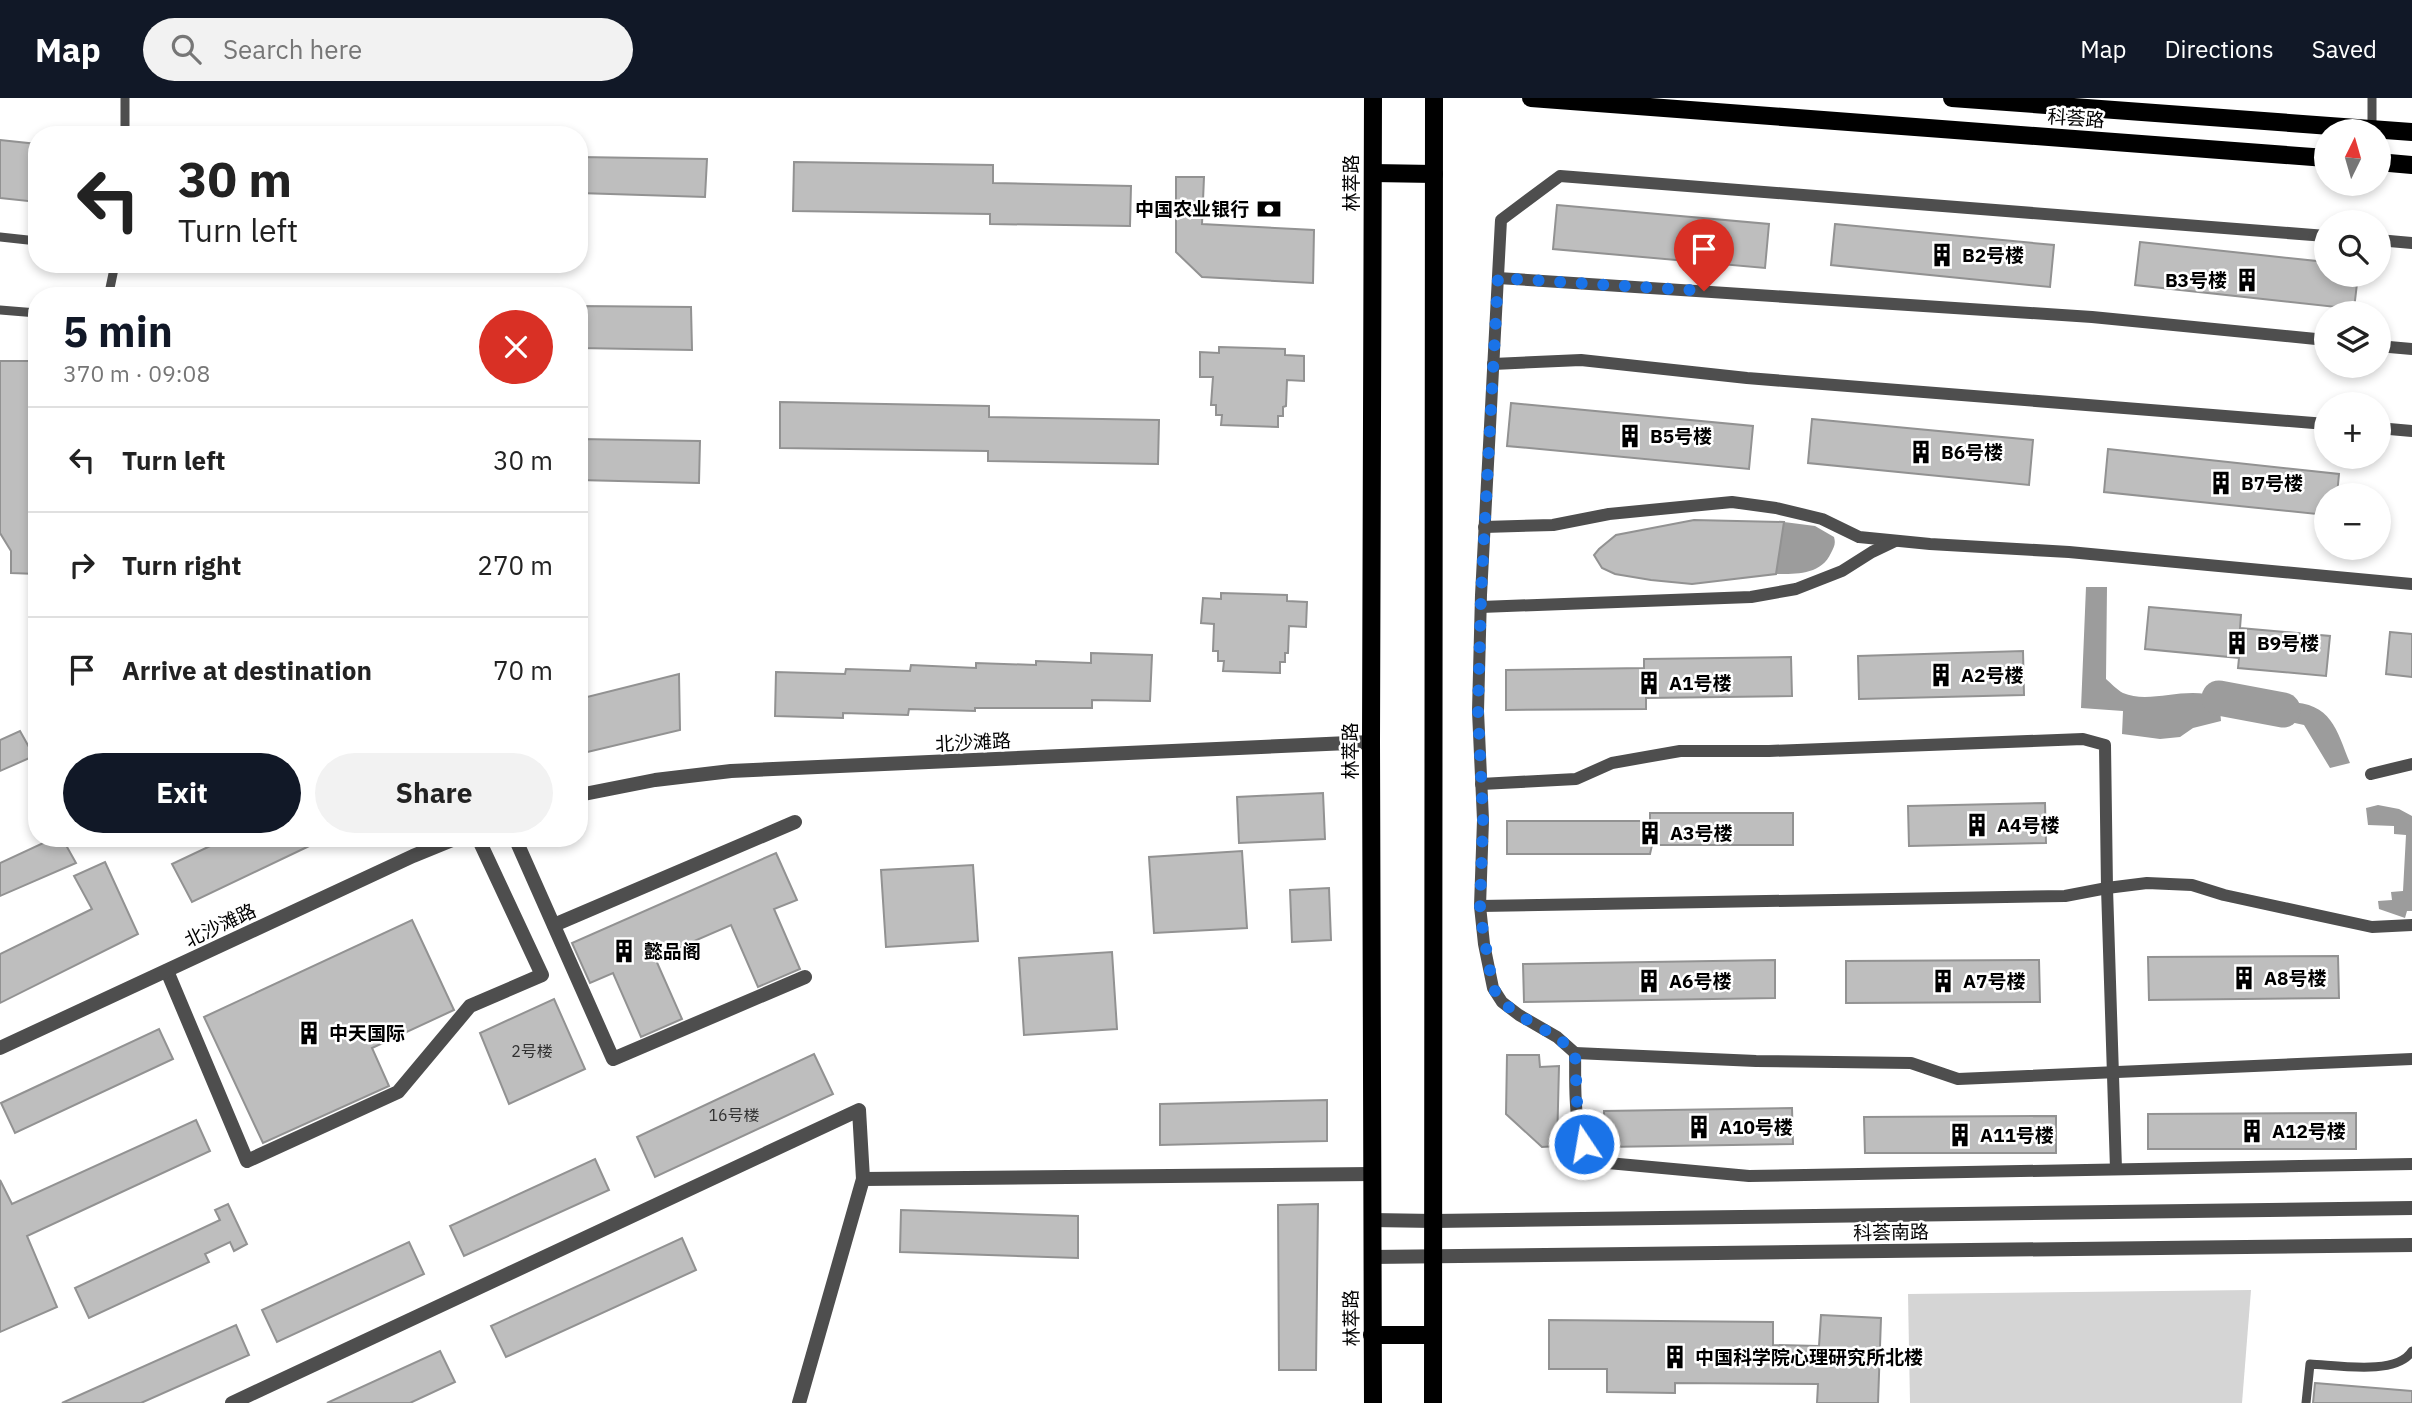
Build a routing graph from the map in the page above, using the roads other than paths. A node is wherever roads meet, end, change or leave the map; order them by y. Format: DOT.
graph roads {
  1 [pos="125,98"];
  2 [pos="1373,98"];
  3 [pos="1434,98"];
  4 [pos="1531,98"];
  5 [pos="1952,98"];
  6 [pos="2372,98"];
  7 [pos="2372,119"];
  8 [pos="2314,125"];
  9 [pos="125,126"];
  10 [pos="2391,130"];
  11 [pos="2412,132"];
  12 [pos="2314,157"];
  13 [pos="2391,163"];
  14 [pos="2412,165"];
  15 [pos="1373,173"];
  16 [pos="1434,174"];
  17 [pos="2314,235"];
  18 [pos="0,237"];
  19 [pos="28,240"];
  20 [pos="2391,241"];
  21 [pos="2412,243"];
  22 [pos="1498,278"];
  23 [pos="0,310"];
  24 [pos="28,312"];
  25 [pos="2314,339"];
  26 [pos="2391,347"];
  27 [pos="2412,349"];
  28 [pos="1493,364"];
  29 [pos="2314,423"];
  30 [pos="2391,429"];
  31 [pos="2412,431"];
  32 [pos="1484,527"];
  33 [pos="1897,541"];
  34 [pos="2412,584"];
  35 [pos="1481,607"];
  36 [pos="1371,742"];
  37 [pos="2412,764"];
  38 [pos="2371,774"];
  39 [pos="1481,784"];
  40 [pos="588,793"];
  41 [pos="795,822"];
  42 [pos="435,847"];
  43 [pos="482,847"];
  44 [pos="519,847"];
  45 [pos="2107,888"];
  46 [pos="1480,906"];
  47 [pos="554,925"];
  48 [pos="2412,925"];
  49 [pos="167,971"];
  50 [pos="805,977"];
  51 [pos="0,1048"];
  52 [pos="1575,1053"];
  53 [pos="2412,1059"];
  54 [pos="2412,1164"];
  55 [pos="2116,1169"];
  56 [pos="1372,1174"];
  57 [pos="863,1179"];
  58 [pos="2412,1208"];
  59 [pos="1372,1220"];
  60 [pos="1434,1221"];
  61 [pos="2412,1245"];
  62 [pos="1371,1256"];
  63 [pos="1434,1257"];
  64 [pos="1372,1335"];
  65 [pos="1433,1335"];
  66 [pos="2412,1351"];
  67 [pos="232,1403"];
  68 [pos="799,1403"];
  69 [pos="1373,1403"];
  70 [pos="1433,1403"];
  71 [pos="2306,1403"];
  1 -- 9 [label="lane"];
  2 -- 15 [label="main road, 林萃路"];
  3 -- 16 [label="main road"];
  4 -- 12 [label="main road, 科荟路"];
  5 -- 8 [label="main road, 科荟路"];
  6 -- 7 [label="lane"];
  10 -- 11 [label="main road, 科荟路"];
  13 -- 14 [label="main road"];
  15 -- 16 [label="main road"];
  15 -- 36 [label="main road, 林萃路"];
  16 -- 60 [label="main road"];
  17 -- 22 [label="street"];
  18 -- 19 [label="lane"];
  20 -- 21 [label="street"];
  22 -- 25 [label="street"];
  22 -- 28 [label="street"];
  23 -- 24 [label="lane"];
  26 -- 27 [label="street"];
  28 -- 29 [label="street"];
  28 -- 32 [label="street"];
  30 -- 31 [label="street"];
  32 -- 33 [label="street"];
  32 -- 35 [label="street"];
  33 -- 34 [label="street"];
  33 -- 35 [label="street"];
  35 -- 39 [label="street"];
  36 -- 40 [label="street, 北沙滩路"];
  36 -- 56 [label="main road, 林萃路"];
  37 -- 38 [label="street"];
  39 -- 45 [label="street"];
  39 -- 46 [label="street"];
  41 -- 47 [label="street"];
  42 -- 49 [label="street, 北沙滩路"];
  43 -- 49 [label="street"];
  44 -- 47 [label="street"];
  45 -- 46 [label="street"];
  45 -- 48 [label="street"];
  45 -- 55 [label="street"];
  46 -- 52 [label="street"];
  47 -- 50 [label="street"];
  49 -- 51 [label="street, 北沙滩路"];
  52 -- 53 [label="street"];
  52 -- 55 [label="street"];
  54 -- 55 [label="street"];
  56 -- 57 [label="street"];
  56 -- 59 [label="main road, 林萃路"];
  57 -- 67 [label="street"];
  57 -- 68 [label="street"];
  58 -- 60 [label="street, 科荟南路"];
  59 -- 60 [label="street, 科荟南路"];
  59 -- 62 [label="main road, 林萃路"];
  60 -- 63 [label="main road"];
  61 -- 63 [label="street, 科荟南路"];
  62 -- 63 [label="street, 科荟南路"];
  62 -- 64 [label="main road, 林萃路"];
  63 -- 65 [label="main road"];
  64 -- 65 [label="main road"];
  64 -- 69 [label="main road, 林萃路"];
  65 -- 70 [label="main road"];
  66 -- 71 [label="lane"];
}
